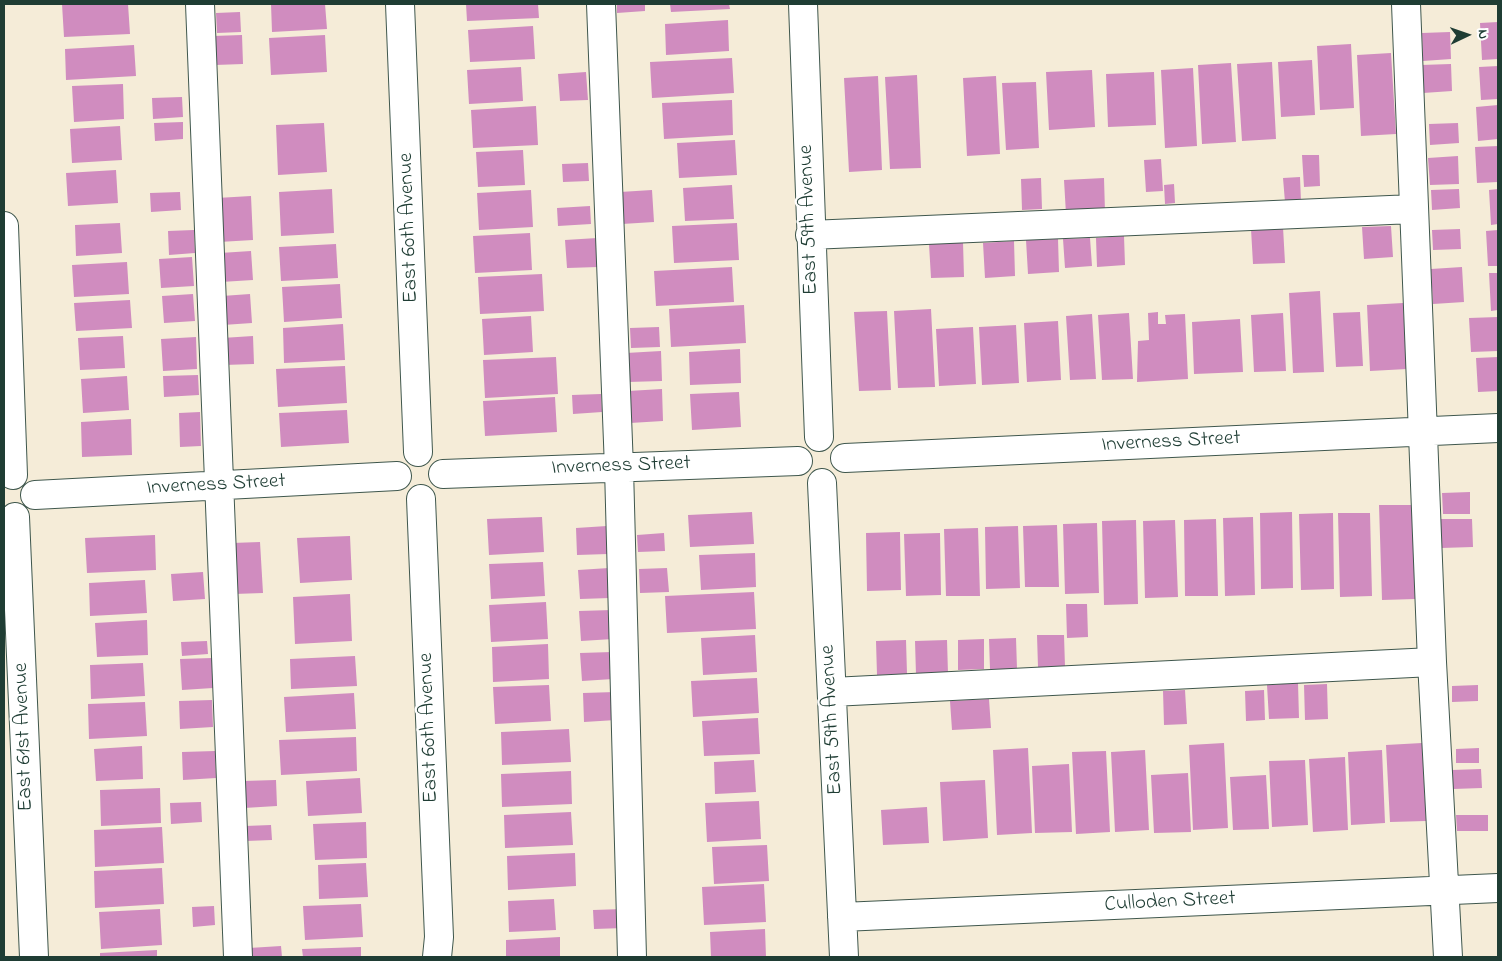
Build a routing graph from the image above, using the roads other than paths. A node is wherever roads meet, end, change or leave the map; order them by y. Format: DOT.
graph roads {
  1 [pos="200,4"];
  2 [pos="400,4"];
  3 [pos="601,4"];
  4 [pos="803,4"];
  5 [pos="1406,4"];
  6 [pos="1412,209"];
  7 [pos="4,226"];
  8 [pos="810,236"];
  9 [pos="1498,428"];
  10 [pos="1423,431"];
  11 [pos="819,437"];
  12 [pos="418,452"];
  13 [pos="845,458"];
  14 [pos="798,461"];
  15 [pos="619,468"];
  16 [pos="444,474"];
  17 [pos="9,476"];
  18 [pos="397,476"];
  19 [pos="822,483"];
  20 [pos="221,485"];
  21 [pos="35,495"];
  22 [pos="421,499"];
  23 [pos="9,515"];
  24 [pos="1432,662"];
  25 [pos="832,692"];
  26 [pos="1498,888"];
  27 [pos="1445,890"];
  28 [pos="842,917"];
  29 [pos="34,957"];
  30 [pos="238,957"];
  31 [pos="438,957"];
  32 [pos="632,957"];
  33 [pos="844,957"];
  34 [pos="1448,957"];
  1 -- 20 [label="street"];
  2 -- 12 [label="street, East 60th Avenue"];
  3 -- 15 [label="street"];
  4 -- 8 [label="street, East 59th Avenue"];
  5 -- 6 [label="street"];
  6 -- 8 [label="street"];
  6 -- 10 [label="street"];
  7 -- 17 [label="street"];
  8 -- 11 [label="street, East 59th Avenue"];
  9 -- 10 [label="street, Inverness Street"];
  10 -- 13 [label="street, Inverness Street"];
  10 -- 24 [label="street"];
  11 -- 13 [label="street"];
  11 -- 14 [label="street"];
  12 -- 16 [label="street"];
  12 -- 18 [label="street"];
  13 -- 19 [label="street"];
  14 -- 15 [label="street, Inverness Street"];
  14 -- 19 [label="street"];
  15 -- 16 [label="street, Inverness Street"];
  15 -- 32 [label="street"];
  16 -- 22 [label="street"];
  17 -- 21 [label="street"];
  18 -- 20 [label="street, Inverness Street"];
  18 -- 22 [label="street"];
  19 -- 25 [label="street, East 59th Avenue"];
  20 -- 21 [label="street, Inverness Street"];
  20 -- 30 [label="street"];
  21 -- 23 [label="street"];
  22 -- 31 [label="street, East 60th Avenue"];
  23 -- 29 [label="street, East 61st Avenue"];
  24 -- 25 [label="street"];
  24 -- 27 [label="street"];
  25 -- 28 [label="street, East 59th Avenue"];
  26 -- 27 [label="street, Culloden Street"];
  27 -- 28 [label="street, Culloden Street"];
  27 -- 34 [label="street"];
  28 -- 33 [label="street, East 59th Avenue"];
}
